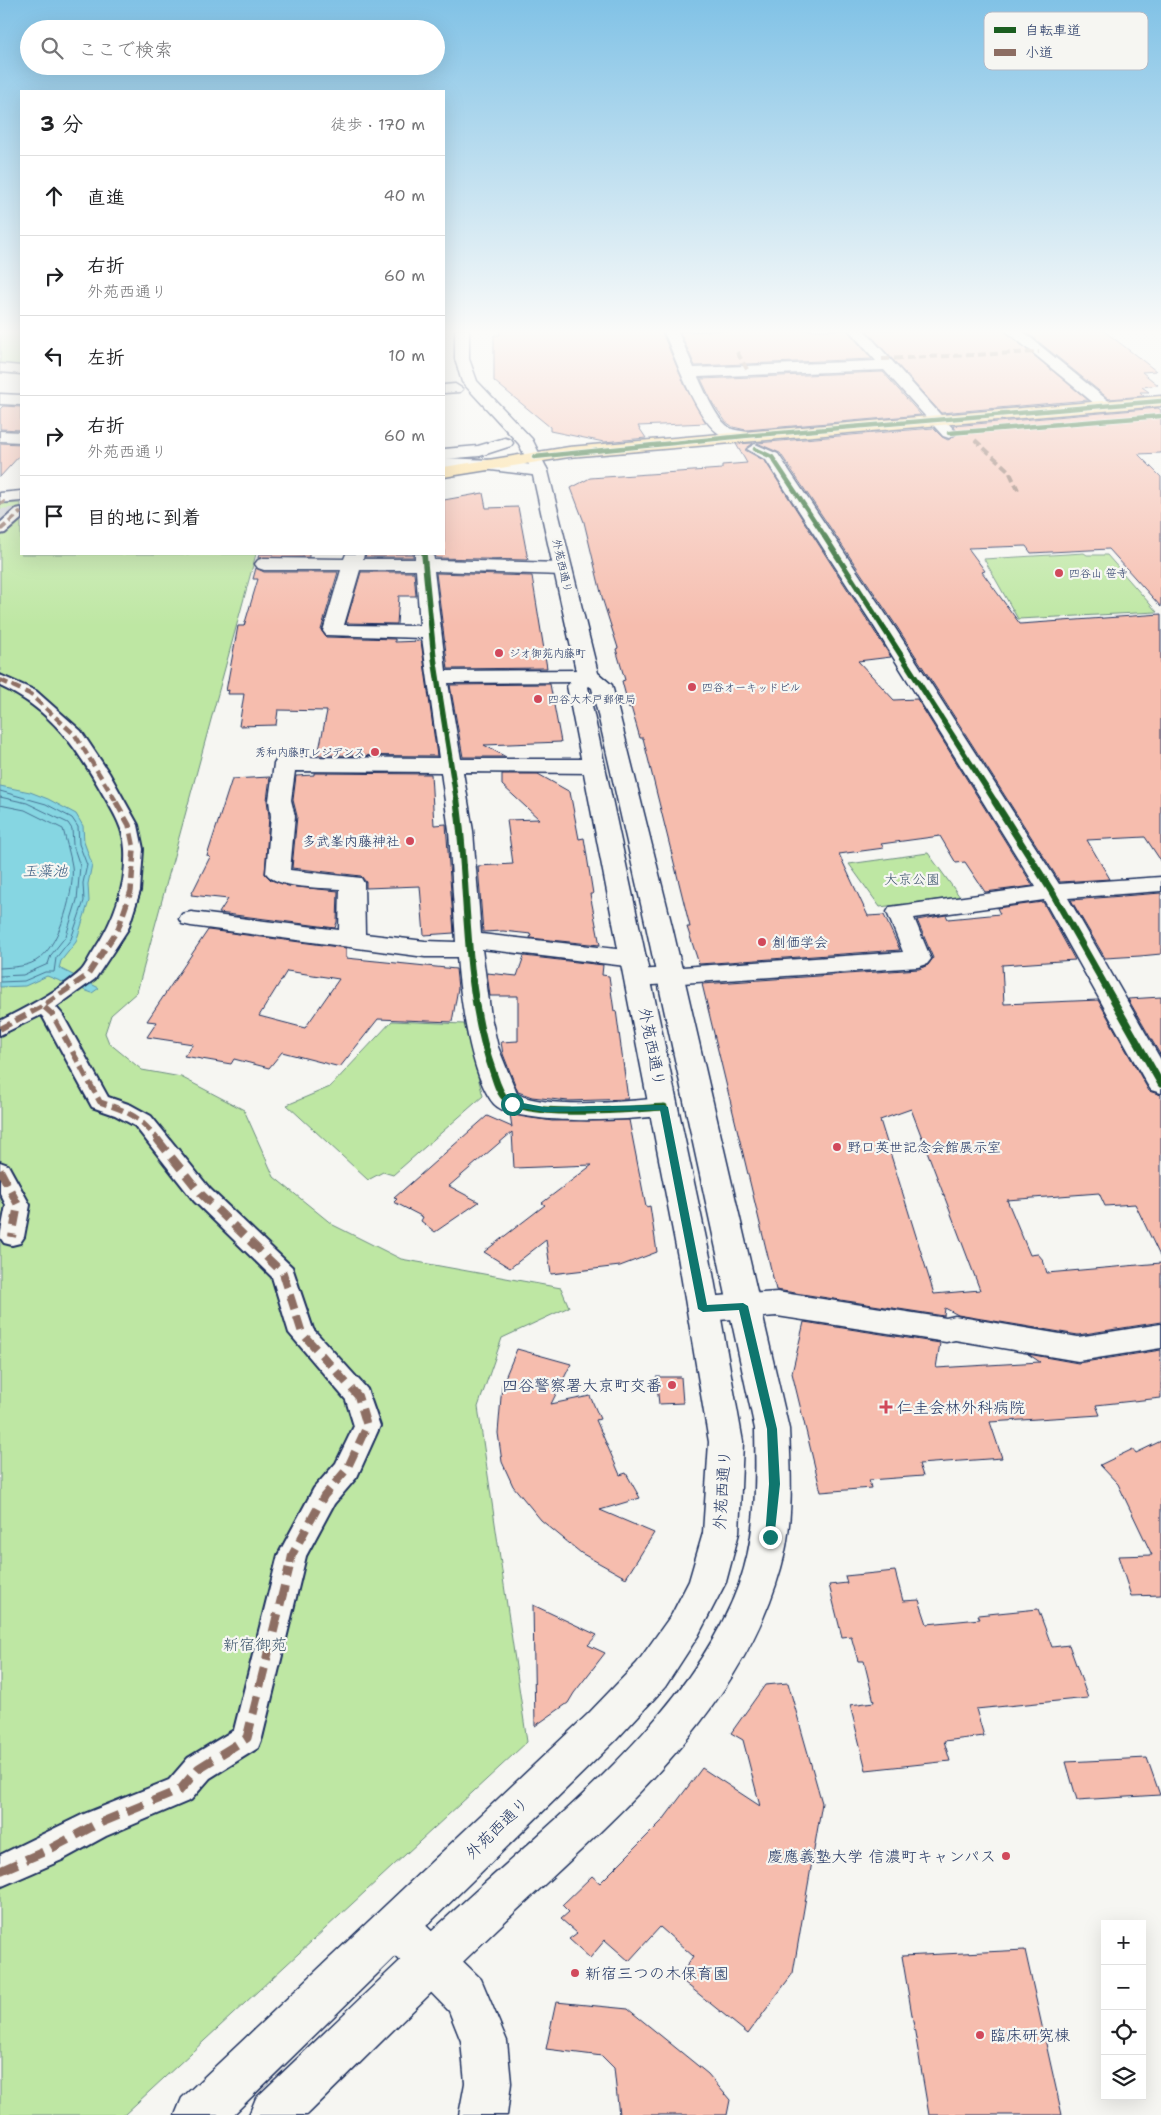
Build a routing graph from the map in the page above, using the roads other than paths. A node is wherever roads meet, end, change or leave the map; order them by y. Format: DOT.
graph roads {
  1 [pos="515,429"];
  2 [pos="722,429"];
  3 [pos="861,429"];
  4 [pos="944,429"];
  5 [pos="1003,429"];
  6 [pos="493,430"];
  7 [pos="949,433"];
  8 [pos="0,436"];
  9 [pos="20,438"];
  10 [pos="749,442"];
  11 [pos="505,443"];
  12 [pos="445,455"];
  13 [pos="445,455"];
  14 [pos="445,462"];
  15 [pos="537,464"];
  16 [pos="491,465"];
  17 [pos="445,472"];
  18 [pos="445,483"];
  19 [pos="20,513"];
  20 [pos="0,530"];
  21 [pos="353,559"];
  22 [pos="425,559"];
  23 [pos="264,564"];
  24 [pos="563,569"];
  25 [pos="431,632"];
  26 [pos="588,676"];
  27 [pos="438,677"];
  28 [pos="0,680"];
  29 [pos="452,766"];
  30 [pos="593,766"];
  31 [pos="1161,884"];
  32 [pos="1052,892"];
  33 [pos="191,919"];
  34 [pos="352,940"];
  35 [pos="468,945"];
  36 [pos="647,971"];
  37 [pos="43,1006"];
  38 [pos="0,1029"];
  39 [pos="1161,1084"];
  40 [pos="664,1107"];
  41 [pos="0,1170"];
  42 [pos="12,1237"];
  43 [pos="743,1306"];
  44 [pos="703,1309"];
  45 [pos="1161,1336"];
  46 [pos="0,1871"];
  47 [pos="396,1926"];
  48 [pos="431,1961"];
  49 [pos="199,2115"];
  50 [pos="273,2115"];
  51 [pos="483,2115"];
  1 -- 15 [label="street, 外苑西通り"];
  2 -- 10 [label="street"];
  3 -- 10 [label="highway"];
  4 -- 7 [label="street"];
  5 -- 7 [label="highway"];
  6 -- 11 [label="street"];
  7 -- 10 [label="highway"];
  8 -- 9 [label="street"];
  10 -- 15 [label="highway"];
  10 -- 32 [label="street"];
  11 -- 13 [label="street"];
  11 -- 15 [label="street"];
  12 -- 15 [label="street"];
  14 -- 16 [label="street"];
  15 -- 16 [label="street"];
  15 -- 18 [label="highway"];
  15 -- 24 [label="street, 外苑西通り"];
  16 -- 17 [label="highway"];
  19 -- 20 [label="street"];
  21 -- 22 [label="street"];
  21 -- 23 [label="street"];
  21 -- 25 [label="street"];
  22 -- 24 [label="street"];
  22 -- 25 [label="street"];
  24 -- 26 [label="street, 外苑西通り"];
  25 -- 27 [label="street"];
  26 -- 27 [label="street"];
  26 -- 30 [label="street, 外苑西通り"];
  26 -- 36 [label="street, 外苑西通り"];
  27 -- 29 [label="street"];
  28 -- 37 [label="street"];
  29 -- 30 [label="street"];
  29 -- 34 [label="street"];
  29 -- 35 [label="street"];
  30 -- 36 [label="street, 外苑西通り"];
  31 -- 32 [label="street"];
  32 -- 36 [label="street"];
  32 -- 39 [label="street"];
  33 -- 34 [label="street"];
  34 -- 35 [label="street"];
  35 -- 36 [label="street"];
  35 -- 40 [label="street"];
  36 -- 40 [label="street, 外苑西通り"];
  36 -- 43 [label="street, 外苑西通り"];
  37 -- 38 [label="street"];
  37 -- 46 [label="street"];
  40 -- 44 [label="street, 外苑西通り"];
  41 -- 42 [label="street"];
  43 -- 44 [label="street"];
  43 -- 45 [label="street"];
  43 -- 48 [label="street, 外苑西通り"];
  44 -- 47 [label="street, 外苑西通り"];
  47 -- 48 [label="street"];
  47 -- 49 [label="street, 外苑西通り"];
  48 -- 50 [label="street, 外苑西通り"];
  48 -- 51 [label="street"];
}
